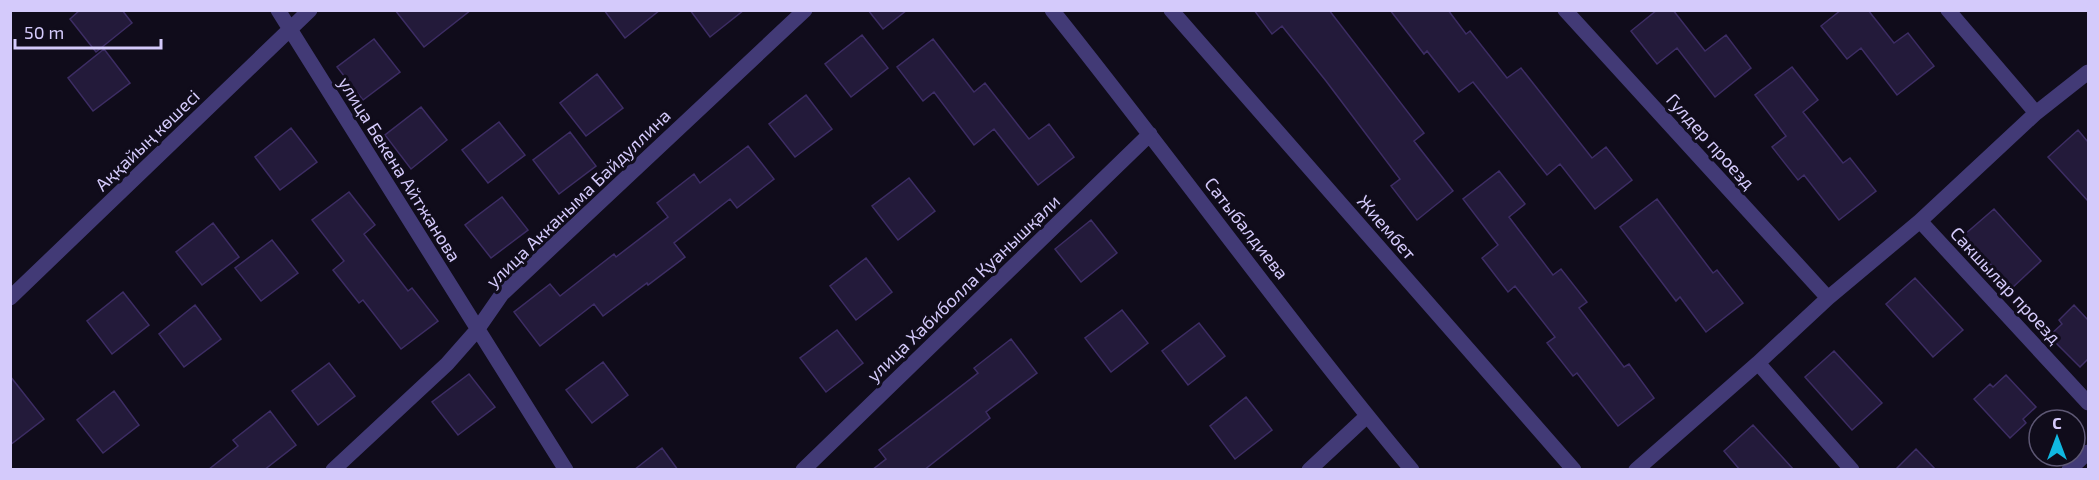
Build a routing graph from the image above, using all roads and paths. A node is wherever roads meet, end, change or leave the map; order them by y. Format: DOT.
graph roads {
  1 [pos="278,10"];
  2 [pos="310,10"];
  3 [pos="805,10"];
  4 [pos="1171,10"];
  5 [pos="1565,10"];
  6 [pos="1948,10"];
  7 [pos="1055,12"];
  8 [pos="291,29"];
  9 [pos="2086,79"];
  10 [pos="2036,113"];
  11 [pos="1150,134"];
  12 [pos="1920,221"];
  13 [pos="10,298"];
  14 [pos="1828,298"];
  15 [pos="477,330"];
  16 [pos="1758,363"];
  17 [pos="2088,403"];
  18 [pos="1367,416"];
  19 [pos="2088,452"];
  20 [pos="333,470"];
  21 [pos="566,470"];
  22 [pos="803,470"];
  23 [pos="1309,470"];
  24 [pos="1412,470"];
  25 [pos="1574,470"];
  26 [pos="1636,470"];
  27 [pos="1852,470"];
  28 [pos="2069,470"];
  1 -- 8 [label="street, улица Бекена Айтжанова"];
  2 -- 8 [label="street, Аққайың көшесі"];
  3 -- 15 [label="street, улица Акканыма Байдуллина"];
  4 -- 25 [label="street, Жиембет"];
  5 -- 14 [label="street, Гулдер проезд"];
  6 -- 10 [label="street"];
  7 -- 11 [label="street, Сатыбалдиева"];
  8 -- 13 [label="street, Аққайың көшесі"];
  8 -- 15 [label="street, улица Бекена Айтжанова"];
  9 -- 10 [label="street"];
  10 -- 12 [label="street"];
  11 -- 18 [label="street, Сатыбалдиева"];
  11 -- 22 [label="street, улица Хабиболла Қуанышқали"];
  12 -- 14 [label="street"];
  12 -- 17 [label="street, Сакшылар проезд"];
  14 -- 16 [label="street"];
  15 -- 20 [label="street, улица Акканыма Байдуллина"];
  15 -- 21 [label="street, улица Бекена Айтжанова"];
  16 -- 26 [label="street"];
  16 -- 27 [label="street"];
  18 -- 23 [label="street"];
  18 -- 24 [label="street, Сатыбалдиева"];
  19 -- 28 [label="street"];
}
